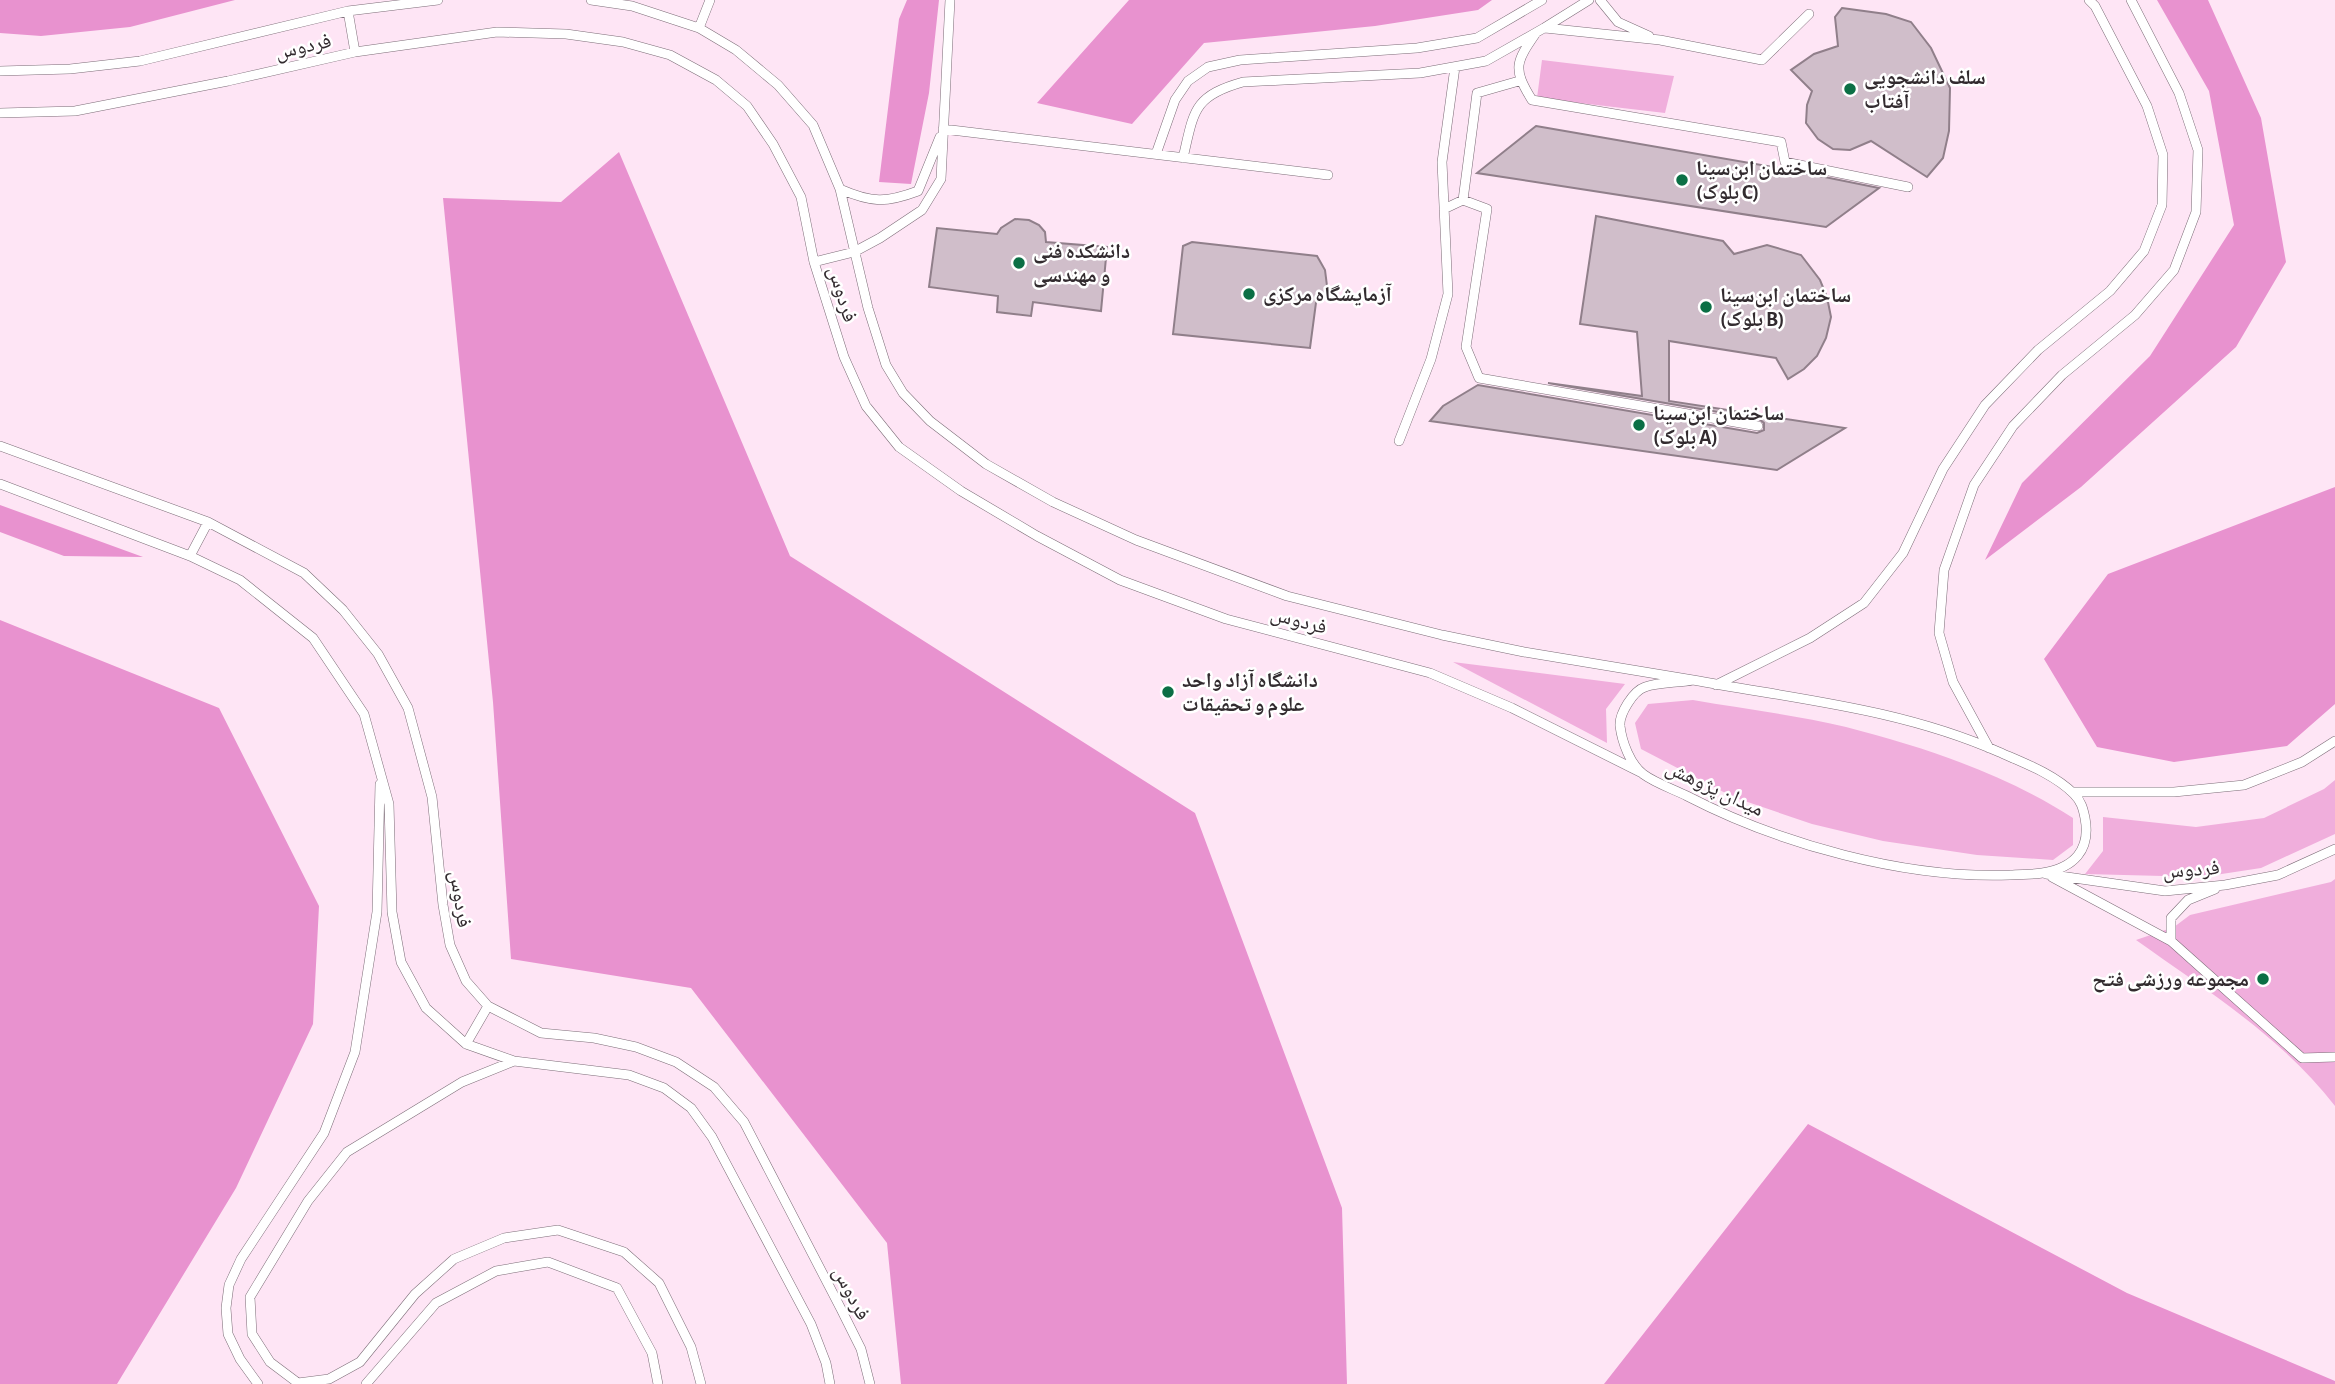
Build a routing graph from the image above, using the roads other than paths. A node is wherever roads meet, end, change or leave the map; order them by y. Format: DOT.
graph roads {
  1 [pos="438,0"];
  2 [pos="591,0"];
  3 [pos="710,0"];
  4 [pos="950,0"];
  5 [pos="1542,0"];
  6 [pos="1589,0"];
  7 [pos="1600,0"];
  8 [pos="2089,0"];
  9 [pos="2131,0"];
  10 [pos="348,11"];
  11 [pos="1809,14"];
  12 [pos="699,28"];
  13 [pos="1540,31"];
  14 [pos="1660,40"];
  15 [pos="355,52"];
  16 [pos="1455,67"];
  17 [pos="0,71"];
  18 [pos="1520,81"];
  19 [pos="0,113"];
  20 [pos="943,129"];
  21 [pos="1156,154"];
  22 [pos="1183,158"];
  23 [pos="1328,175"];
  24 [pos="1908,187"];
  25 [pos="840,189"];
  26 [pos="1463,200"];
  27 [pos="1444,208"];
  28 [pos="854,252"];
  29 [pos="814,262"];
  30 [pos="1758,426"];
  31 [pos="1399,441"];
  32 [pos="0,446"];
  33 [pos="0,484"];
  34 [pos="208,522"];
  35 [pos="190,556"];
  36 [pos="1693,680"];
  37 [pos="1716,684"];
  38 [pos="2335,741"];
  39 [pos="1989,748"];
  40 [pos="380,772"];
  41 [pos="1642,773"];
  42 [pos="2073,792"];
  43 [pos="2335,849"];
  44 [pos="2044,873"];
  45 [pos="2225,885"];
  46 [pos="2171,941"];
  47 [pos="488,1006"];
  48 [pos="466,1044"];
  49 [pos="2335,1057"];
  50 [pos="514,1061"];
  51 [pos="258,1384"];
  52 [pos="366,1384"];
  53 [pos="658,1384"];
  54 [pos="701,1384"];
  55 [pos="830,1384"];
  56 [pos="870,1384"];
  1 -- 10 [label="lane, فردوس"];
  2 -- 12 [label="lane, فردوس"];
  3 -- 12 [label="lane"];
  4 -- 20 [label="lane"];
  5 -- 21 [label="lane"];
  6 -- 13 [label="lane"];
  7 -- 14 [label="lane"];
  8 -- 37 [label="lane"];
  9 -- 39 [label="lane"];
  10 -- 15 [label="lane"];
  10 -- 17 [label="lane, فردوس"];
  11 -- 14 [label="lane"];
  12 -- 25 [label="lane, فردوس"];
  13 -- 14 [label="lane"];
  13 -- 16 [label="lane"];
  13 -- 18 [label="lane"];
  15 -- 19 [label="lane, فردوس"];
  15 -- 29 [label="lane, فردوس"];
  16 -- 22 [label="lane"];
  16 -- 27 [label="lane"];
  18 -- 24 [label="lane"];
  18 -- 26 [label="lane"];
  20 -- 21 [label="lane"];
  20 -- 25 [label="lane"];
  20 -- 28 [label="lane"];
  21 -- 22 [label="lane"];
  22 -- 23 [label="lane"];
  25 -- 28 [label="lane, فردوس"];
  26 -- 27 [label="lane"];
  26 -- 30 [label="lane"];
  27 -- 31 [label="lane"];
  28 -- 29 [label="lane"];
  28 -- 36 [label="lane, فردوس"];
  29 -- 41 [label="lane, فردوس"];
  32 -- 34 [label="lane, فردوس"];
  33 -- 35 [label="lane"];
  34 -- 35 [label="lane"];
  34 -- 47 [label="lane, فردوس"];
  35 -- 40 [label="lane"];
  36 -- 37 [label="lane, میدان پژوهش"];
  36 -- 41 [label="lane, میدان پژوهش"];
  37 -- 39 [label="lane, میدان پژوهش"];
  38 -- 42 [label="lane"];
  39 -- 42 [label="lane, میدان پژوهش"];
  40 -- 48 [label="lane"];
  40 -- 51 [label="lane"];
  41 -- 44 [label="lane, میدان پژوهش"];
  42 -- 44 [label="lane, میدان پژوهش"];
  43 -- 45 [label="lane, فردوس"];
  44 -- 45 [label="lane, فردوس"];
  44 -- 46 [label="lane"];
  45 -- 46 [label="lane"];
  46 -- 49 [label="lane"];
  47 -- 48 [label="lane"];
  47 -- 56 [label="lane, فردوس"];
  48 -- 50 [label="lane"];
  50 -- 54 [label="lane"];
  50 -- 55 [label="lane"];
  52 -- 53 [label="lane"];
}
